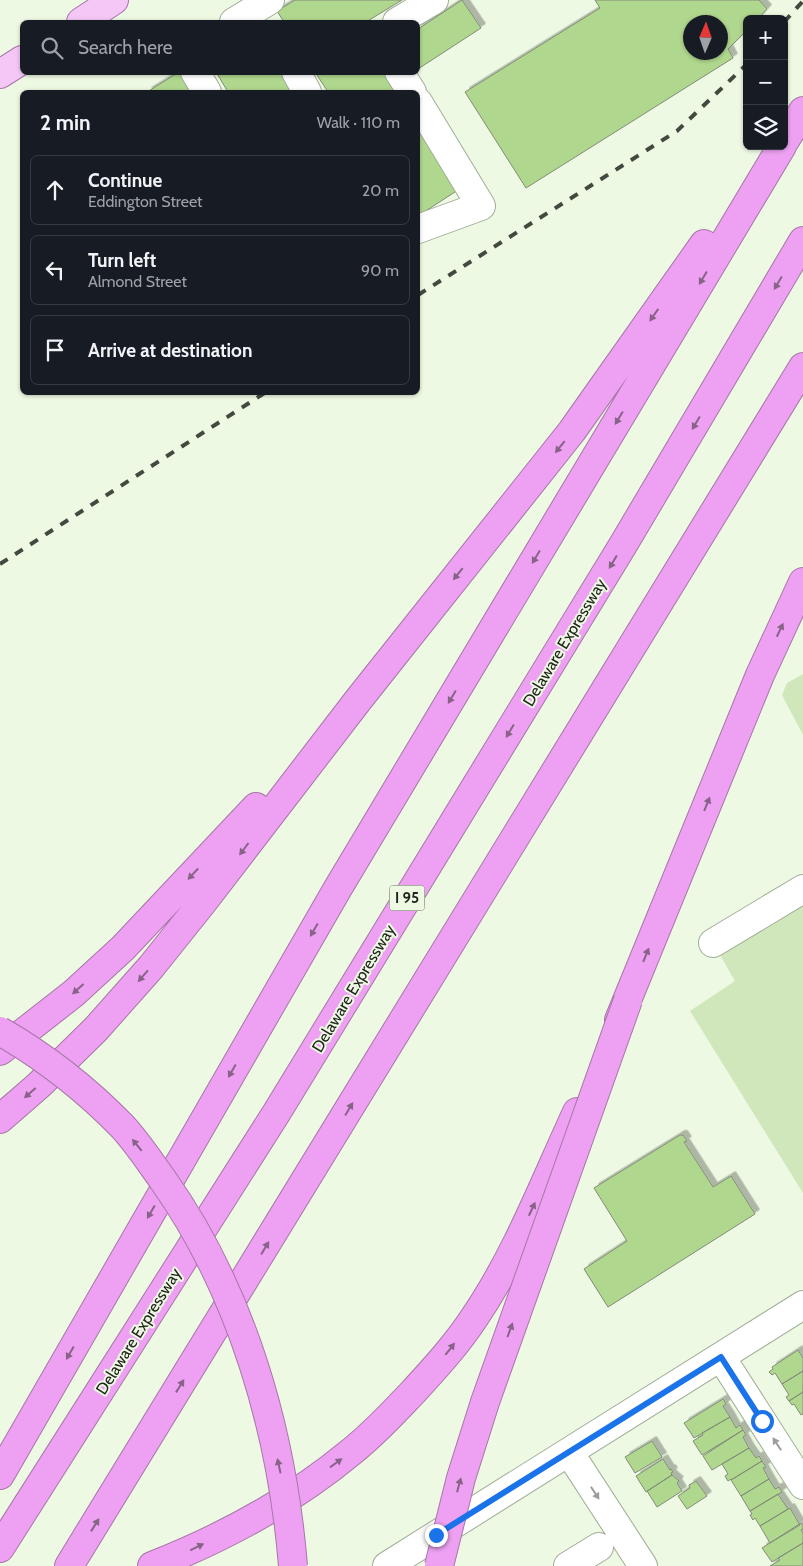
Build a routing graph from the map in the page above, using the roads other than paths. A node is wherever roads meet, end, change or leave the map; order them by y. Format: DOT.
graph roads {
  1 [pos="434,0"];
  2 [pos="264,10"];
  3 [pos="239,20"];
  4 [pos="400,20"];
  5 [pos="20,61"];
  6 [pos="0,74"];
  7 [pos="197,75"];
  8 [pos="298,75"];
  9 [pos="401,75"];
  10 [pos="206,90"];
  11 [pos="306,90"];
  12 [pos="411,90"];
  13 [pos="803,104"];
  14 [pos="420,105"];
  15 [pos="803,111"];
  16 [pos="788,125"];
  17 [pos="788,135"];
  18 [pos="770,150"];
  19 [pos="780,150"];
  20 [pos="420,228"];
  21 [pos="803,241"];
  22 [pos="803,368"];
  23 [pos="803,582"];
  24 [pos="359,699"];
  25 [pos="803,889"];
  26 [pos="713,943"];
  27 [pos="628,1000"];
  28 [pos="0,1031"];
  29 [pos="0,1051"];
  30 [pos="0,1119"];
  31 [pos="803,1305"];
  32 [pos="721,1357"];
  33 [pos="569,1452"];
  34 [pos="0,1476"];
  35 [pos="803,1485"];
  36 [pos="599,1547"];
  37 [pos="0,1548"];
  38 [pos="69,1566"];
  39 [pos="152,1566"];
  40 [pos="293,1566"];
  41 [pos="386,1566"];
  42 [pos="439,1566"];
  43 [pos="568,1566"];
  44 [pos="643,1566"];
  1 -- 4 [label="street"];
  2 -- 3 [label="street"];
  5 -- 6 [label="main road"];
  7 -- 10 [label="street"];
  8 -- 11 [label="street"];
  9 -- 12 [label="street"];
  13 -- 16 [label="highway"];
  14 -- 20 [label="street"];
  15 -- 17 [label="highway"];
  18 -- 24 [label="highway, one-way"];
  19 -- 34 [label="highway, one-way"];
  21 -- 37 [label="highway, Delaware Expressway / I 95, one-way"];
  38 -- 22 [label="highway, one-way"];
  27 -- 23 [label="highway, one-way"];
  24 -- 29 [label="highway, one-way"];
  24 -- 30 [label="highway, one-way"];
  25 -- 26 [label="street"];
  39 -- 27 [label="highway, one-way, bridge"];
  42 -- 27 [label="highway, one-way, bridge"];
  40 -- 28 [label="highway, one-way, bridge"];
  31 -- 32 [label="street"];
  32 -- 33 [label="street"];
  35 -- 32 [label="street, one-way"];
  33 -- 41 [label="street"];
  33 -- 44 [label="street, one-way"];
  36 -- 43 [label="street"];
}
